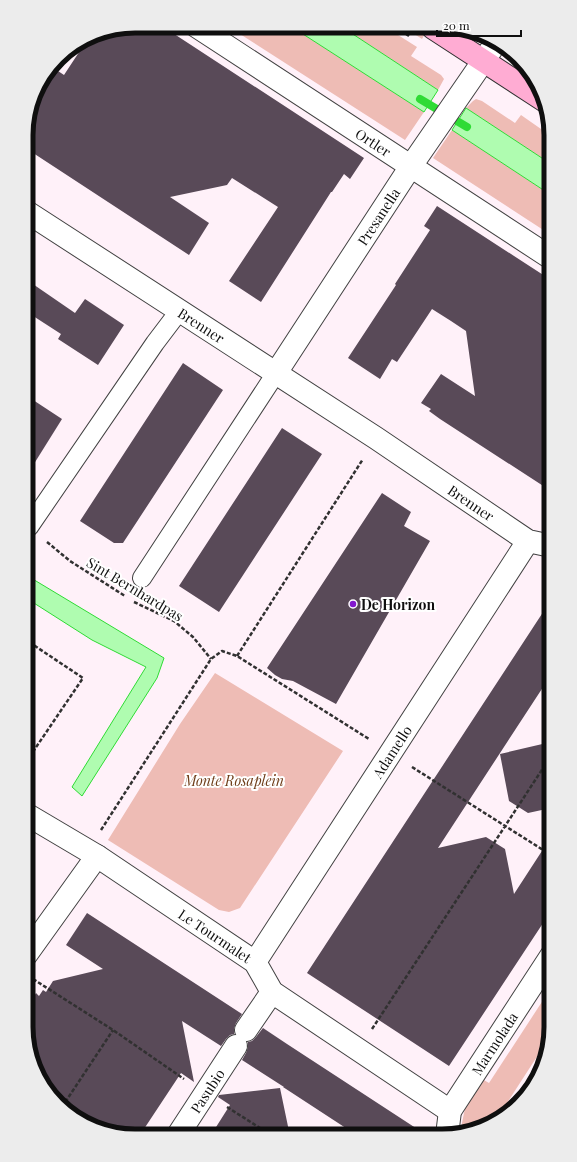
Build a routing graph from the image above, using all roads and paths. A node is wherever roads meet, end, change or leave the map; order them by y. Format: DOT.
graph roads {
  1 [pos="207,33"];
  2 [pos="445,33"];
  3 [pos="490,53"];
  4 [pos="533,91"];
  5 [pos="410,166"];
  6 [pos="33,216"];
  7 [pos="544,253"];
  8 [pos="180,310"];
  9 [pos="276,373"];
  10 [pos="376,438"];
  11 [pos="33,521"];
  12 [pos="33,530"];
  13 [pos="528,541"];
  14 [pos="544,544"];
  15 [pos="142,578"];
  16 [pos="128,598"];
  17 [pos="133,601"];
  18 [pos="33,645"];
  19 [pos="237,656"];
  20 [pos="212,658"];
  21 [pos="33,752"];
  22 [pos="391,753"];
  23 [pos="544,767"];
  24 [pos="33,818"];
  25 [pos="505,826"];
  26 [pos="544,851"];
  27 [pos="92,853"];
  28 [pos="33,944"];
  29 [pos="255,962"];
  30 [pos="544,967"];
  31 [pos="33,979"];
  32 [pos="272,992"];
  33 [pos="113,1030"];
  34 [pos="358,1050"];
  35 [pos="206,1093"];
  36 [pos="66,1101"];
  37 [pos="450,1111"];
  38 [pos="182,1129"];
  39 [pos="260,1129"];
  40 [pos="448,1129"];
  1 -- 5 [label="street, Ortler"];
  2 -- 3 [label="main road"];
  3 -- 4 [label="main road"];
  3 -- 5 [label="street, Presanella"];
  5 -- 7 [label="street, Ortler"];
  5 -- 9 [label="street, Presanella"];
  6 -- 8 [label="street, Brenner"];
  8 -- 9 [label="street, Brenner"];
  8 -- 11 [label="street"];
  9 -- 10 [label="street, Brenner"];
  9 -- 15 [label="street"];
  10 -- 13 [label="street, Brenner"];
  10 -- 19 [label="path"];
  12 -- 16 [label="path, Sint Bernhardpas"];
  13 -- 14 [label="street, Brenner"];
  13 -- 22 [label="street, Adamello"];
  17 -- 20 [label="path, Sint Bernhardpas"];
  18 -- 21 [label="path"];
  19 -- 20 [label="path"];
  19 -- 22 [label="path"];
  20 -- 27 [label="path"];
  22 -- 25 [label="path"];
  22 -- 29 [label="street, Adamello"];
  23 -- 25 [label="path"];
  24 -- 27 [label="street, Le Tourmalet"];
  25 -- 26 [label="path"];
  25 -- 34 [label="path"];
  27 -- 28 [label="street"];
  27 -- 29 [label="street, Le Tourmalet"];
  29 -- 32 [label="street, Le Tourmalet"];
  30 -- 37 [label="street, Marmolada"];
  31 -- 33 [label="path"];
  32 -- 34 [label="street, Le Tourmalet"];
  32 -- 35 [label="street, Pasubio"];
  33 -- 35 [label="path"];
  33 -- 36 [label="path"];
  34 -- 37 [label="street, Le Tourmalet"];
  35 -- 38 [label="street, Pasubio"];
  35 -- 39 [label="path"];
  37 -- 40 [label="street, Marmolada"];
}
